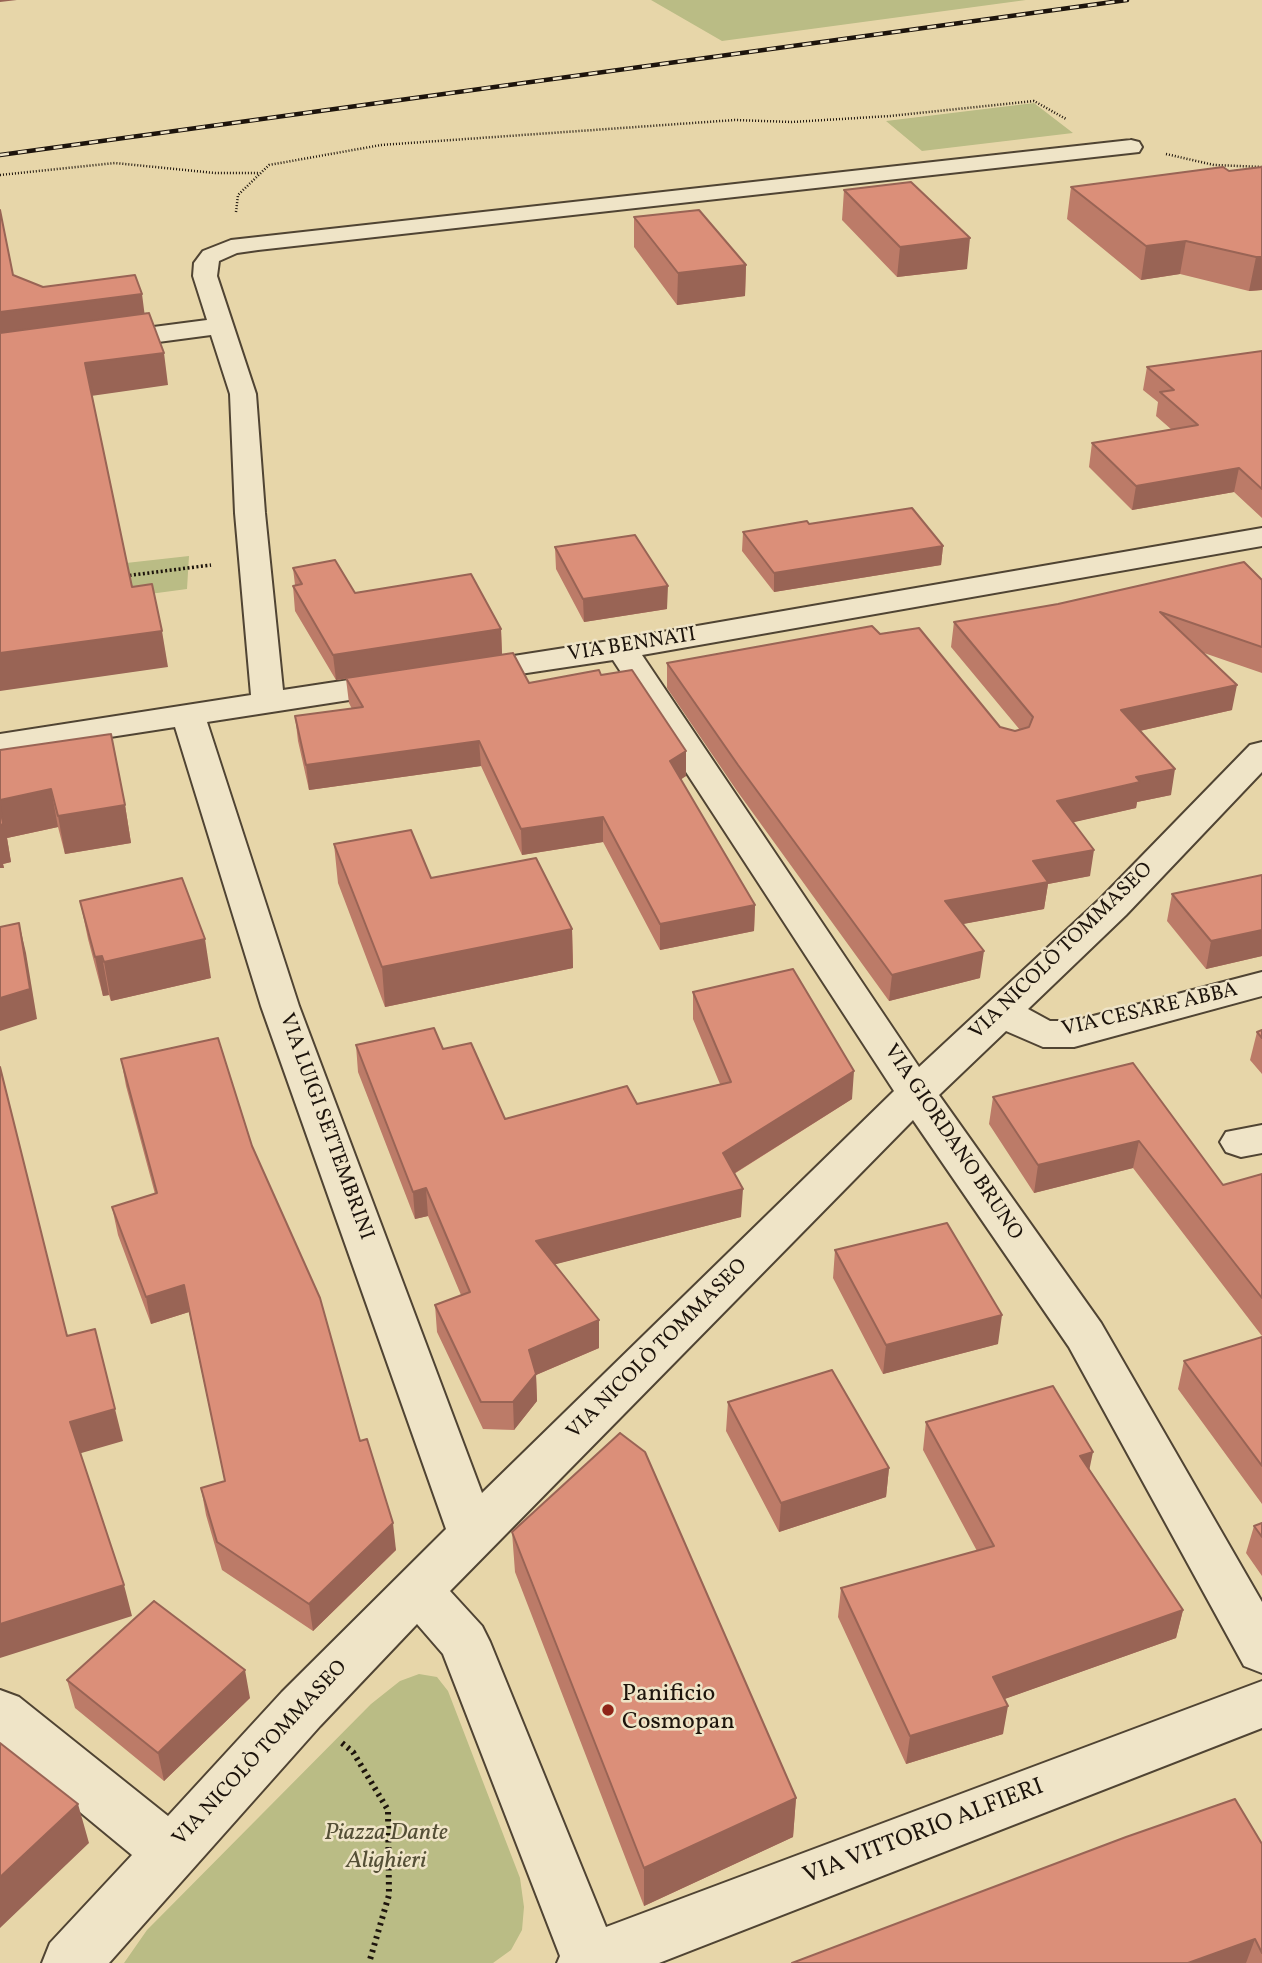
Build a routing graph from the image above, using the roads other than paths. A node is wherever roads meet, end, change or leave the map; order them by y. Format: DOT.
graph roads {
  1 [pos="1132,147"];
  2 [pos="737,190"];
  3 [pos="753,210"];
  4 [pos="221,326"];
  5 [pos="0,355"];
  6 [pos="1262,537"];
  7 [pos="894,601"];
  8 [pos="916,628"];
  9 [pos="622,649"];
  10 [pos="268,702"];
  11 [pos="188,716"];
  12 [pos="0,744"];
  13 [pos="1262,752"];
  14 [pos="1262,984"];
  15 [pos="1002,1012"];
  16 [pos="916,1093"];
  17 [pos="473,1534"];
  18 [pos="414,1594"];
  19 [pos="1262,1650"];
  20 [pos="1262,1704"];
  21 [pos="0,1714"];
  22 [pos="171,1852"];
  23 [pos="609,1959"];
  24 [pos="72,1962"];
  1 -- 2 [label="street"];
  2 -- 3 [label="street"];
  2 -- 4 [label="street"];
  4 -- 5 [label="street"];
  4 -- 10 [label="street"];
  6 -- 7 [label="street, VIA BENNATI"];
  7 -- 8 [label="street"];
  7 -- 9 [label="street, VIA BENNATI"];
  9 -- 10 [label="street, VIA BENNATI"];
  9 -- 16 [label="street, VIA GIORDANO BRUNO"];
  10 -- 11 [label="street, VIA BENNATI"];
  11 -- 12 [label="street, VIA BENNATI"];
  11 -- 17 [label="street, VIA LUIGI SETTEMBRINI"];
  13 -- 15 [label="street, VIA NICOLÒ TOMMASEO"];
  14 -- 15 [label="street, VIA CESARE ABBA"];
  15 -- 16 [label="street, VIA NICOLÒ TOMMASEO"];
  16 -- 17 [label="street, VIA NICOLÒ TOMMASEO"];
  16 -- 19 [label="street, VIA GIORDANO BRUNO"];
  17 -- 18 [label="street, VIA NICOLÒ TOMMASEO"];
  18 -- 22 [label="street, VIA NICOLÒ TOMMASEO"];
  18 -- 23 [label="street"];
  20 -- 23 [label="street, VIA VITTORIO ALFIERI"];
  21 -- 22 [label="street"];
  22 -- 24 [label="street, VIA NICOLÒ TOMMASEO"];
}
